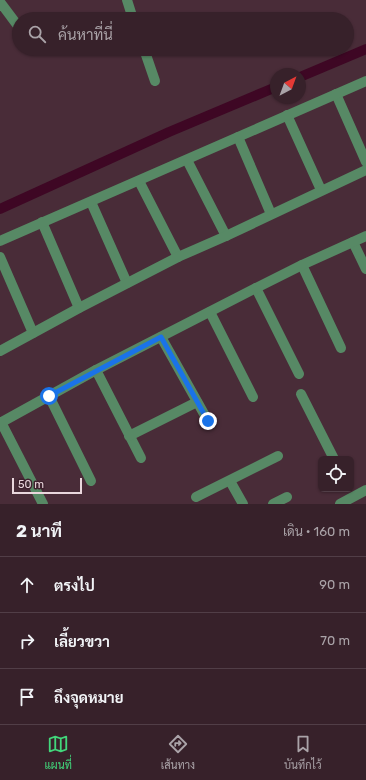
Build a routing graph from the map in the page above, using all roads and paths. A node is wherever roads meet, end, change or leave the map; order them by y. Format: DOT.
graph roads {
  1 [pos="126,0"];
  2 [pos="0,2"];
  3 [pos="130,12"];
  4 [pos="12,18"];
  5 [pos="146,56"];
  6 [pos="155,81"];
  7 [pos="366,81"];
  8 [pos="336,94"];
  9 [pos="288,116"];
  10 [pos="238,137"];
  11 [pos="187,160"];
  12 [pos="366,162"];
  13 [pos="366,170"];
  14 [pos="139,181"];
  15 [pos="321,190"];
  16 [pos="91,202"];
  17 [pos="271,214"];
  18 [pos="42,222"];
  19 [pos="226,236"];
  20 [pos="366,236"];
  21 [pos="0,241"];
  22 [pos="353,242"];
  23 [pos="0,257"];
  24 [pos="178,257"];
  25 [pos="302,265"];
  26 [pos="366,269"];
  27 [pos="127,283"];
  28 [pos="256,288"];
  29 [pos="79,308"];
  30 [pos="210,312"];
  31 [pos="33,333"];
  32 [pos="161,337"];
  33 [pos="342,348"];
  34 [pos="0,352"];
  35 [pos="96,370"];
  36 [pos="299,374"];
  37 [pos="301,394"];
  38 [pos="49,396"];
  39 [pos="253,397"];
  40 [pos="197,402"];
  41 [pos="208,421"];
  42 [pos="0,422"];
  43 [pos="129,436"];
  44 [pos="278,456"];
  45 [pos="332,456"];
  46 [pos="141,458"];
  47 [pos="91,481"];
  48 [pos="230,481"];
  49 [pos="366,490"];
  50 [pos="352,493"];
  51 [pos="196,497"];
  52 [pos="287,497"];
  53 [pos="43,504"];
  54 [pos="243,504"];
  55 [pos="273,504"];
  56 [pos="340,504"];
  1 -- 3 [label="street"];
  2 -- 4 [label="street"];
  5 -- 6 [label="street"];
  7 -- 8 [label="street"];
  8 -- 9 [label="street"];
  8 -- 12 [label="street"];
  9 -- 10 [label="street"];
  9 -- 15 [label="street"];
  10 -- 11 [label="street"];
  10 -- 17 [label="street"];
  11 -- 14 [label="street"];
  11 -- 19 [label="street"];
  13 -- 15 [label="street"];
  14 -- 16 [label="street"];
  14 -- 24 [label="street"];
  15 -- 17 [label="street"];
  16 -- 18 [label="street"];
  16 -- 27 [label="street"];
  17 -- 19 [label="street"];
  18 -- 21 [label="street"];
  18 -- 29 [label="street"];
  19 -- 24 [label="street"];
  20 -- 22 [label="street"];
  22 -- 25 [label="street"];
  22 -- 26 [label="street"];
  23 -- 31 [label="street"];
  24 -- 27 [label="street"];
  25 -- 28 [label="street"];
  25 -- 33 [label="street"];
  27 -- 29 [label="street"];
  28 -- 30 [label="street"];
  28 -- 36 [label="street"];
  29 -- 31 [label="street"];
  30 -- 32 [label="street"];
  30 -- 39 [label="street"];
  31 -- 34 [label="street"];
  32 -- 35 [label="street"];
  32 -- 40 [label="street"];
  35 -- 38 [label="street"];
  35 -- 43 [label="street"];
  37 -- 45 [label="street"];
  38 -- 42 [label="street"];
  38 -- 47 [label="street"];
  40 -- 41 [label="street"];
  40 -- 43 [label="street"];
  42 -- 53 [label="street"];
  43 -- 46 [label="street"];
  44 -- 48 [label="street"];
  48 -- 51 [label="street"];
  48 -- 54 [label="street"];
  49 -- 50 [label="street"];
  50 -- 56 [label="street"];
  52 -- 55 [label="street"];
}
